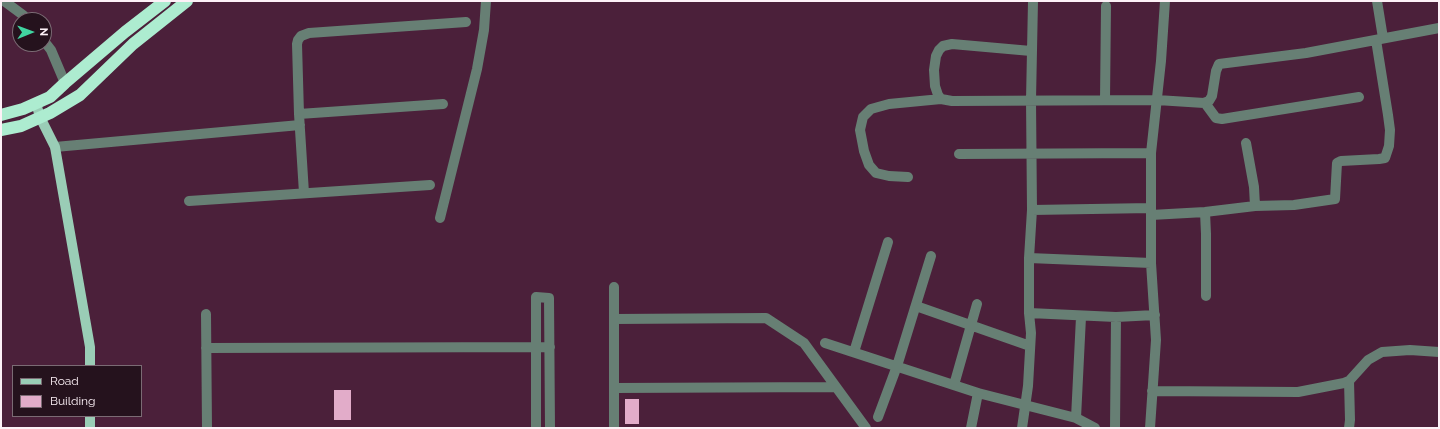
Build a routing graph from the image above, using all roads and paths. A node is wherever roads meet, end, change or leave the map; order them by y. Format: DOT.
graph roads {
  1 [pos="4,1"];
  2 [pos="165,1"];
  3 [pos="187,1"];
  4 [pos="486,1"];
  5 [pos="1033,1"];
  6 [pos="1165,1"];
  7 [pos="1377,1"];
  8 [pos="1106,6"];
  9 [pos="19,12"];
  10 [pos="466,22"];
  11 [pos="1439,28"];
  12 [pos="1380,39"];
  13 [pos="1032,50"];
  14 [pos="52,52"];
  15 [pos="65,82"];
  16 [pos="1359,97"];
  17 [pos="941,99"];
  18 [pos="1031,100"];
  19 [pos="1105,100"];
  20 [pos="1157,100"];
  21 [pos="36,103"];
  22 [pos="1205,103"];
  23 [pos="443,104"];
  24 [pos="299,114"];
  25 [pos="1,115"];
  26 [pos="40,117"];
  27 [pos="300,125"];
  28 [pos="1,130"];
  29 [pos="1246,143"];
  30 [pos="56,147"];
  31 [pos="1151,153"];
  32 [pos="959,154"];
  33 [pos="1031,154"];
  34 [pos="908,177"];
  35 [pos="430,185"];
  36 [pos="304,193"];
  37 [pos="189,201"];
  38 [pos="1255,206"];
  39 [pos="1032,210"];
  40 [pos="1151,211"];
  41 [pos="1205,212"];
  42 [pos="440,218"];
  43 [pos="888,242"];
  44 [pos="931,256"];
  45 [pos="1029,258"];
  46 [pos="1151,263"];
  47 [pos="614,287"];
  48 [pos="1206,296"];
  49 [pos="977,304"];
  50 [pos="916,306"];
  51 [pos="1029,313"];
  52 [pos="206,314"];
  53 [pos="1155,316"];
  54 [pos="1081,317"];
  55 [pos="1116,317"];
  56 [pos="614,319"];
  57 [pos="971,326"];
  58 [pos="825,343"];
  59 [pos="1030,346"];
  60 [pos="536,347"];
  61 [pos="206,348"];
  62 [pos="550,348"];
  63 [pos="854,352"];
  64 [pos="1439,352"];
  65 [pos="90,365"];
  66 [pos="897,366"];
  67 [pos="1349,381"];
  68 [pos="954,385"];
  69 [pos="836,387"];
  70 [pos="614,388"];
  71 [pos="1152,392"];
  72 [pos="978,393"];
  73 [pos="1025,405"];
  74 [pos="90,417"];
  75 [pos="878,417"];
  76 [pos="1076,418"];
  77 [pos="90,428"];
  78 [pos="207,428"];
  79 [pos="536,428"];
  80 [pos="550,428"];
  81 [pos="614,428"];
  82 [pos="866,428"];
  83 [pos="971,428"];
  84 [pos="1022,428"];
  85 [pos="1095,428"];
  86 [pos="1114,428"];
  87 [pos="1150,428"];
  88 [pos="1349,428"];
  1 -- 9 [label="street"];
  2 -- 15 [label="highway"];
  3 -- 26 [label="highway"];
  4 -- 42 [label="street"];
  5 -- 13 [label="street"];
  6 -- 20 [label="street"];
  7 -- 12 [label="street"];
  8 -- 19 [label="street"];
  10 -- 24 [label="street"];
  11 -- 12 [label="street"];
  12 -- 22 [label="street"];
  12 -- 38 [label="street"];
  13 -- 17 [label="street"];
  13 -- 18 [label="street"];
  14 -- 15 [label="street"];
  15 -- 21 [label="highway"];
  16 -- 22 [label="street"];
  17 -- 18 [label="street"];
  17 -- 34 [label="street"];
  18 -- 19 [label="street"];
  18 -- 33 [label="street"];
  19 -- 20 [label="street"];
  20 -- 22 [label="street"];
  20 -- 31 [label="street"];
  21 -- 25 [label="highway"];
  21 -- 26 [label="main road"];
  23 -- 24 [label="street"];
  24 -- 27 [label="street"];
  26 -- 28 [label="highway"];
  26 -- 30 [label="main road"];
  27 -- 30 [label="street"];
  27 -- 36 [label="street"];
  29 -- 38 [label="street"];
  30 -- 65 [label="main road"];
  31 -- 33 [label="street"];
  31 -- 40 [label="street"];
  32 -- 33 [label="street"];
  33 -- 39 [label="street"];
  35 -- 36 [label="street"];
  36 -- 37 [label="street"];
  38 -- 41 [label="street"];
  39 -- 40 [label="street"];
  39 -- 45 [label="street"];
  40 -- 41 [label="street"];
  40 -- 46 [label="street"];
  41 -- 48 [label="street"];
  43 -- 63 [label="street"];
  44 -- 50 [label="street"];
  45 -- 46 [label="street"];
  45 -- 51 [label="street"];
  46 -- 53 [label="street"];
  47 -- 56 [label="street"];
  49 -- 57 [label="street"];
  50 -- 57 [label="street"];
  50 -- 66 [label="street"];
  51 -- 54 [label="street"];
  51 -- 59 [label="street"];
  52 -- 61 [label="street"];
  53 -- 55 [label="street"];
  53 -- 71 [label="street"];
  54 -- 55 [label="street"];
  54 -- 76 [label="street"];
  55 -- 86 [label="street"];
  56 -- 69 [label="street"];
  56 -- 70 [label="street"];
  57 -- 59 [label="street"];
  57 -- 68 [label="street"];
  58 -- 63 [label="street"];
  59 -- 73 [label="street"];
  60 -- 61 [label="street"];
  60 -- 62 [label="street"];
  60 -- 62 [label="street"];
  60 -- 79 [label="street"];
  61 -- 78 [label="street"];
  62 -- 80 [label="street"];
  63 -- 66 [label="street"];
  64 -- 67 [label="street"];
  66 -- 68 [label="street"];
  66 -- 75 [label="street"];
  67 -- 71 [label="street"];
  67 -- 88 [label="street"];
  68 -- 72 [label="street"];
  69 -- 70 [label="street"];
  69 -- 82 [label="street"];
  70 -- 81 [label="street"];
  71 -- 87 [label="street"];
  72 -- 73 [label="street"];
  72 -- 83 [label="street"];
  73 -- 76 [label="street"];
  73 -- 84 [label="street"];
  74 -- 77 [label="main road"];
  76 -- 85 [label="street"];
}
